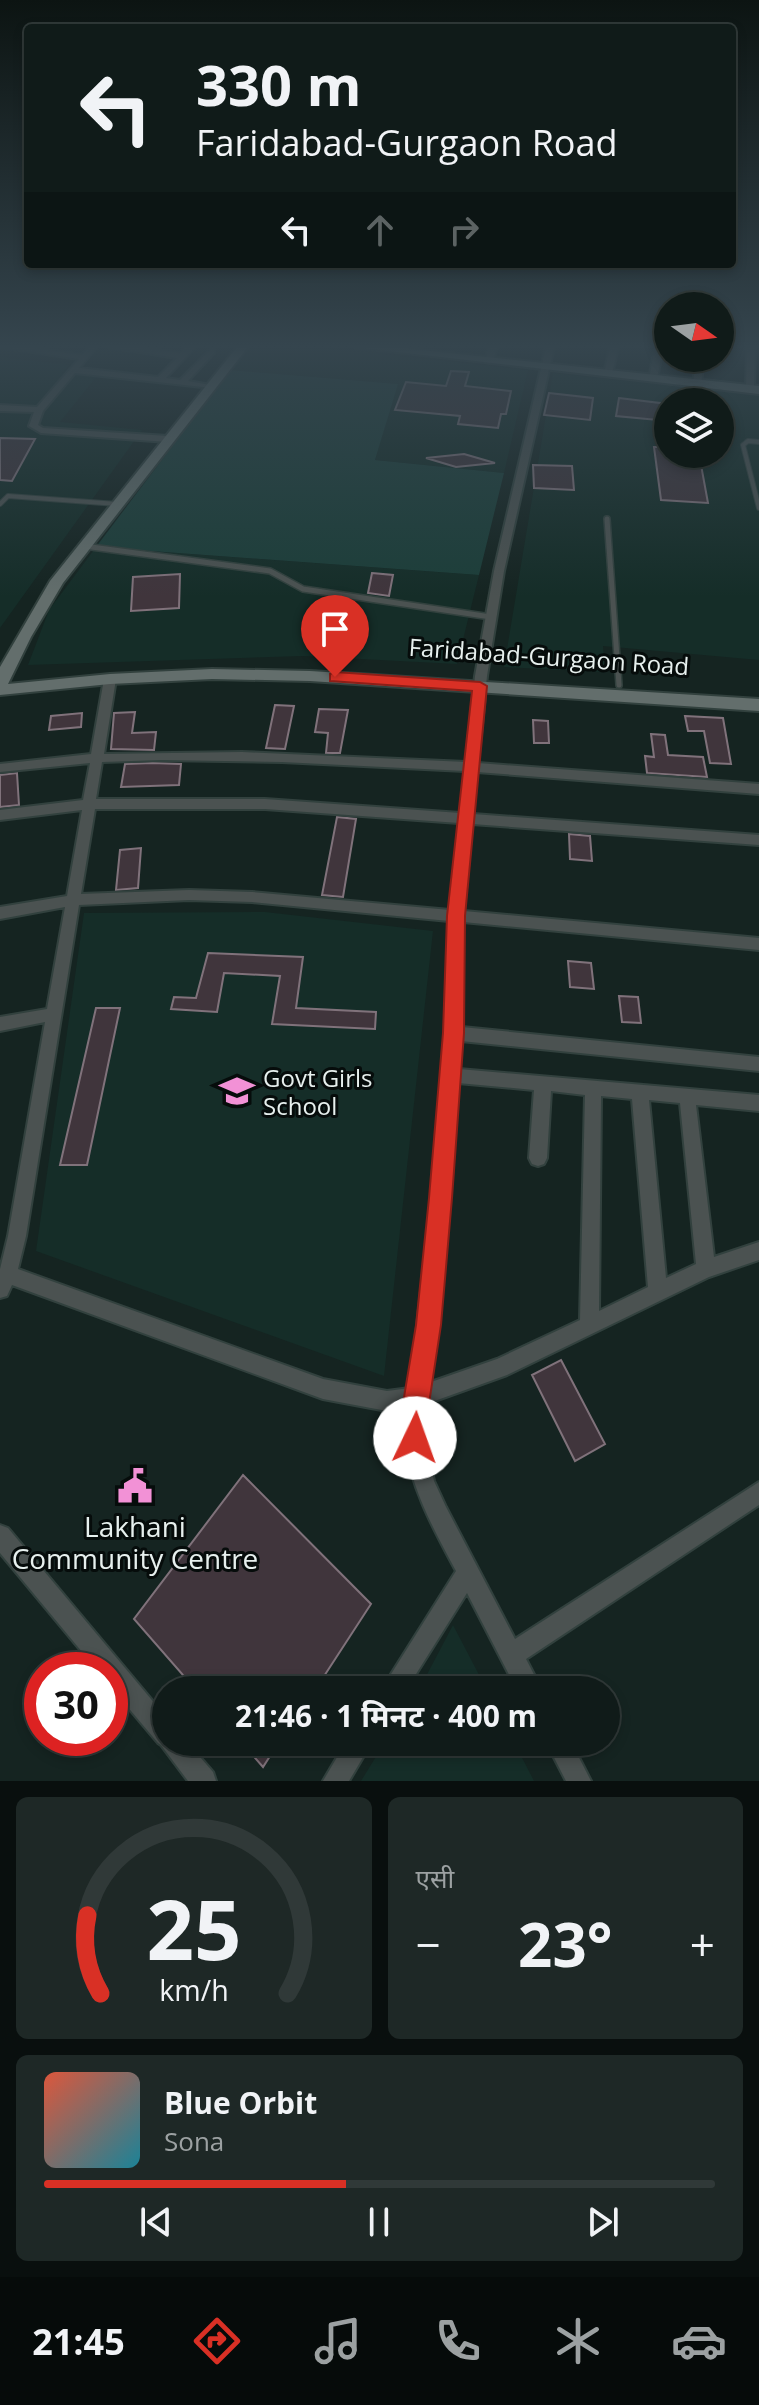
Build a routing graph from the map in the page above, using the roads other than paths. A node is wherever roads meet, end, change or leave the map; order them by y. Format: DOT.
graph roads {
  1 [pos="43,430"];
  2 [pos="175,430"];
  3 [pos="531,430"];
  4 [pos="168,439"];
  5 [pos="759,442"];
  6 [pos="750,470"];
  7 [pos="759,470"];
  8 [pos="0,504"];
  9 [pos="117,504"];
  10 [pos="759,504"];
  11 [pos="607,519"];
  12 [pos="84,546"];
  13 [pos="491,617"];
  14 [pos="619,678"];
  15 [pos="110,679"];
  16 [pos="480,681"];
  17 [pos="1,682"];
  18 [pos="759,694"];
  19 [pos="759,705"];
  20 [pos="98,757"];
  21 [pos="470,765"];
  22 [pos="0,768"];
  23 [pos="759,789"];
  24 [pos="90,804"];
  25 [pos="0,815"];
  26 [pos="466,818"];
  27 [pos="759,840"];
  28 [pos="74,900"];
  29 [pos="0,913"];
  30 [pos="456,916"];
  31 [pos="759,944"];
  32 [pos="55,1014"];
  33 [pos="0,1024"];
  34 [pos="454,1033"];
  35 [pos="759,1064"];
  36 [pos="451,1075"];
  37 [pos="543,1083"];
  38 [pos="593,1088"];
  39 [pos="640,1092"];
  40 [pos="687,1096"];
  41 [pos="759,1103"];
  42 [pos="538,1158"];
  43 [pos="759,1251"];
  44 [pos="706,1269"];
  45 [pos="4,1281"];
  46 [pos="658,1291"];
  47 [pos="589,1326"];
  48 [pos="417,1397"];
  49 [pos="759,1493"];
  50 [pos="0,1536"];
  51 [pos="467,1573"];
  52 [pos="511,1655"];
  53 [pos="402,1676"];
  54 [pos="522,1676"];
  55 [pos="152,1718"];
  56 [pos="183,1756"];
  57 [pos="351,1756"];
  58 [pos="566,1756"];
  59 [pos="204,1781"];
  60 [pos="335,1781"];
  61 [pos="579,1781"];
  1 -- 4 [label="street"];
  2 -- 4 [label="main road"];
  3 -- 13 [label="street"];
  4 -- 9 [label="main road"];
  5 -- 6 [label="lane"];
  6 -- 7 [label="lane"];
  6 -- 10 [label="lane"];
  8 -- 9 [label="lane"];
  9 -- 12 [label="main road"];
  11 -- 14 [label="lane"];
  12 -- 13 [label="lane"];
  12 -- 17 [label="main road"];
  13 -- 16 [label="street"];
  14 -- 16 [label="main road, Faridabad-Gurgaon Road"];
  14 -- 18 [label="main road, Faridabad-Gurgaon Road"];
  15 -- 16 [label="main road, Faridabad-Gurgaon Road"];
  15 -- 17 [label="main road, Faridabad-Gurgaon Road"];
  15 -- 20 [label="street"];
  16 -- 17 [label="main road, Faridabad-Gurgaon Road"];
  16 -- 19 [label="main road, Faridabad-Gurgaon Road"];
  16 -- 21 [label="street"];
  20 -- 21 [label="street"];
  20 -- 22 [label="street"];
  20 -- 24 [label="street"];
  21 -- 23 [label="street"];
  21 -- 26 [label="street"];
  24 -- 25 [label="street"];
  24 -- 26 [label="street"];
  24 -- 28 [label="street"];
  26 -- 27 [label="street"];
  26 -- 30 [label="street"];
  28 -- 29 [label="street"];
  28 -- 30 [label="street"];
  28 -- 32 [label="street"];
  30 -- 31 [label="street"];
  30 -- 34 [label="street"];
  32 -- 33 [label="street"];
  32 -- 45 [label="street"];
  34 -- 35 [label="street"];
  34 -- 36 [label="street"];
  36 -- 37 [label="street"];
  36 -- 48 [label="street"];
  37 -- 38 [label="street"];
  37 -- 42 [label="street"];
  38 -- 39 [label="street"];
  38 -- 47 [label="street"];
  39 -- 40 [label="street"];
  39 -- 46 [label="street"];
  40 -- 41 [label="street"];
  40 -- 44 [label="street"];
  43 -- 44 [label="street"];
  44 -- 46 [label="street"];
  45 -- 48 [label="street"];
  46 -- 47 [label="street"];
  47 -- 48 [label="street"];
  48 -- 51 [label="street"];
  49 -- 52 [label="street"];
  50 -- 55 [label="street"];
  51 -- 52 [label="street"];
  51 -- 53 [label="street"];
  52 -- 54 [label="street"];
  56 -- 59 [label="street"];
  57 -- 60 [label="street"];
  58 -- 61 [label="street"];
}
